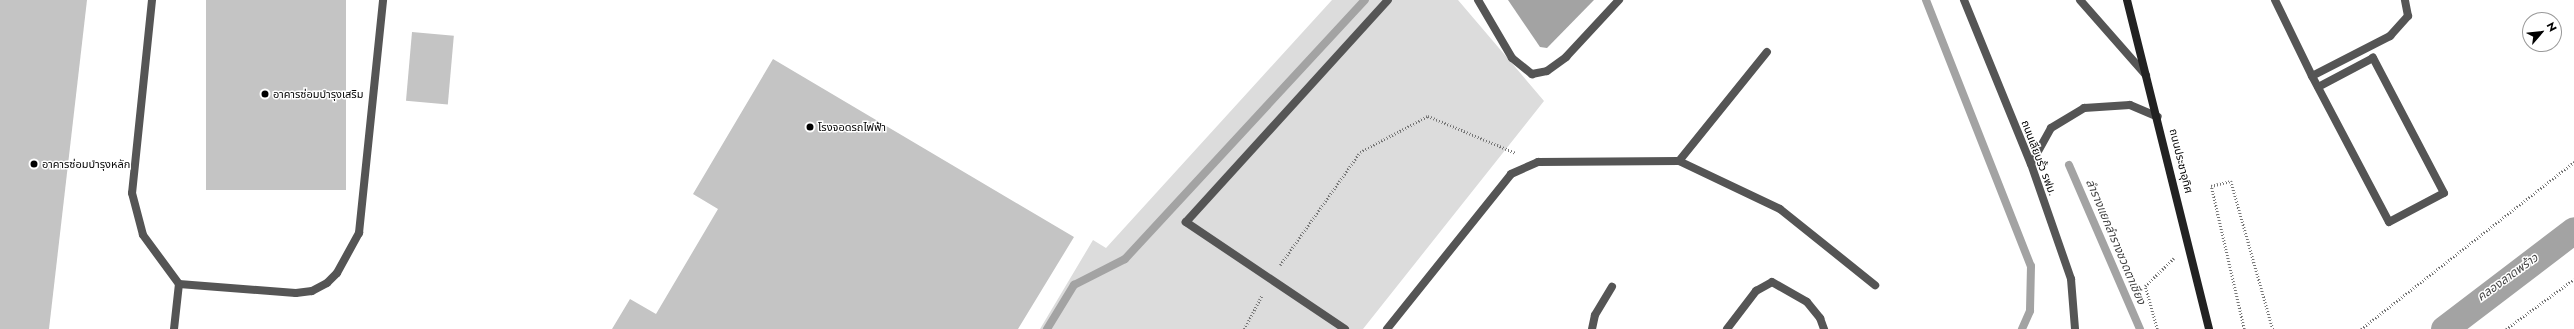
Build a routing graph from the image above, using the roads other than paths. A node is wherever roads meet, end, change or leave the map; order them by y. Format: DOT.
graph roads {
  1 [pos="152,0"];
  2 [pos="383,0"];
  3 [pos="1388,0"];
  4 [pos="1478,0"];
  5 [pos="1619,0"];
  6 [pos="1964,0"];
  7 [pos="2080,0"];
  8 [pos="2126,0"];
  9 [pos="2275,0"];
  10 [pos="2405,0"];
  11 [pos="1767,52"];
  12 [pos="2147,76"];
  13 [pos="2312,76"];
  14 [pos="2318,87"];
  15 [pos="2158,117"];
  16 [pos="1679,161"];
  17 [pos="2031,164"];
  18 [pos="179,284"];
  19 [pos="1875,285"];
  20 [pos="1612,287"];
  21 [pos="174,329"];
  22 [pos="1345,329"];
  23 [pos="1387,329"];
  24 [pos="1592,329"];
  25 [pos="1727,329"];
  26 [pos="1824,329"];
  27 [pos="2074,329"];
  28 [pos="2209,329"];
  1 -- 18 [label="street"];
  2 -- 18 [label="street"];
  3 -- 22 [label="street"];
  4 -- 5 [label="street"];
  6 -- 17 [label="street, ถนนเลียบรั้ว รฟม."];
  7 -- 12 [label="street"];
  8 -- 12 [label="main road, ถนนประชาอุทิศ"];
  9 -- 13 [label="street"];
  10 -- 13 [label="street"];
  11 -- 16 [label="street"];
  12 -- 15 [label="main road, ถนนประชาอุทิศ"];
  13 -- 14 [label="street"];
  14 -- 14 [label="street"];
  15 -- 17 [label="street"];
  15 -- 28 [label="main road, ถนนประชาอุทิศ"];
  16 -- 19 [label="street"];
  16 -- 23 [label="street"];
  17 -- 27 [label="street, ถนนเลียบรั้ว รฟม."];
  18 -- 21 [label="street"];
  20 -- 24 [label="street"];
  25 -- 26 [label="street"];
}
